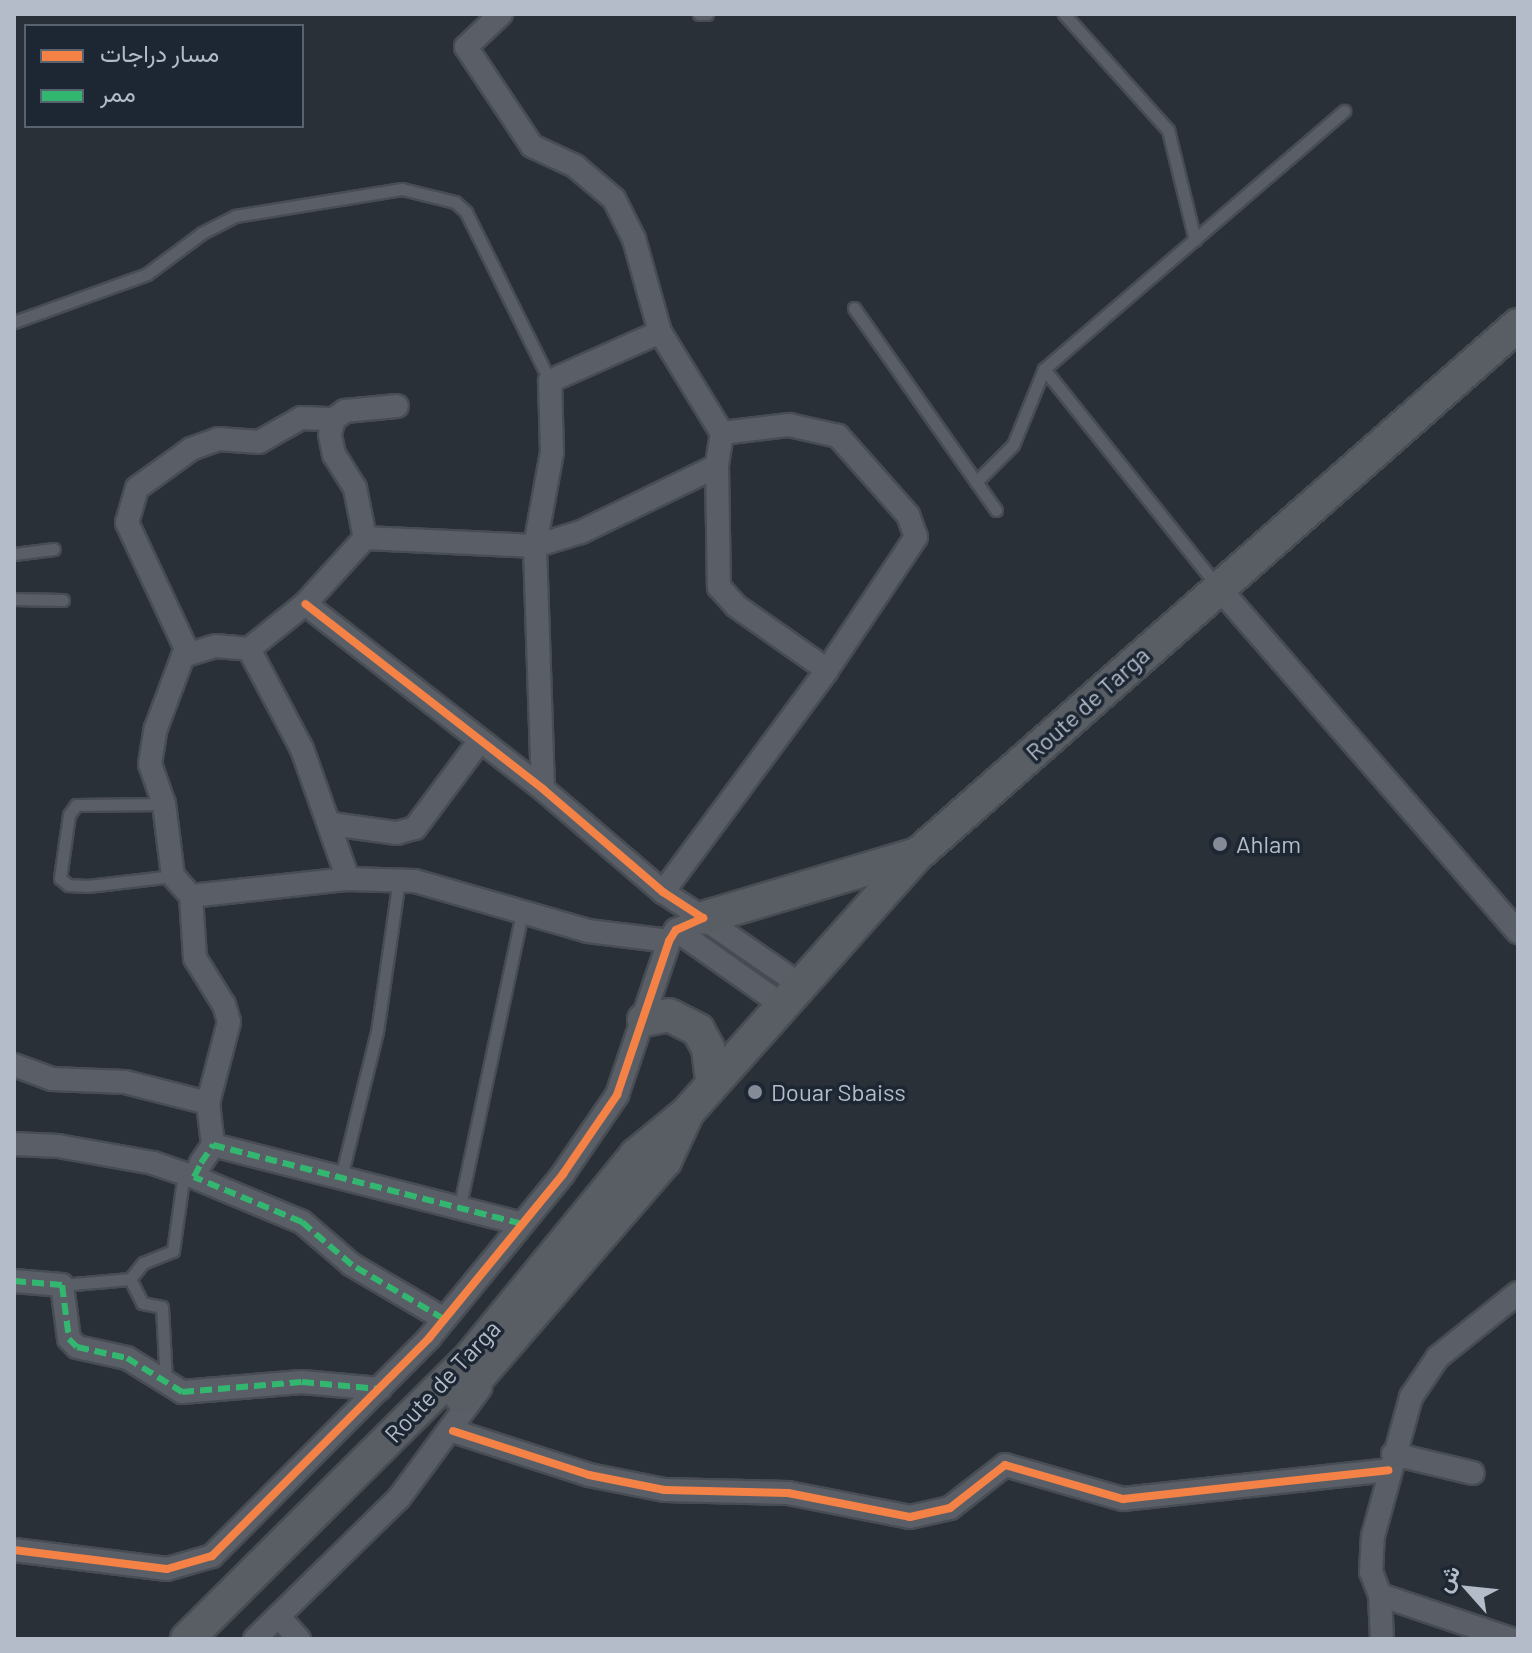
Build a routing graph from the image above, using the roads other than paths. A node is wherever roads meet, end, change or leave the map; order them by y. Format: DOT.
graph roads {
  1 [pos="501,14"];
  2 [pos="699,14"];
  3 [pos="707,14"];
  4 [pos="1064,14"];
  5 [pos="1344,111"];
  6 [pos="1195,240"];
  7 [pos="854,308"];
  8 [pos="14,322"];
  9 [pos="1518,325"];
  10 [pos="660,332"];
  11 [pos="1044,369"];
  12 [pos="550,381"];
  13 [pos="397,406"];
  14 [pos="334,419"];
  15 [pos="722,433"];
  16 [pos="717,466"];
  17 [pos="976,482"];
  18 [pos="996,510"];
  19 [pos="365,538"];
  20 [pos="535,546"];
  21 [pos="54,549"];
  22 [pos="14,554"];
  23 [pos="1218,587"];
  24 [pos="14,599"];
  25 [pos="63,600"];
  26 [pos="305,604"];
  27 [pos="249,649"];
  28 [pos="188,653"];
  29 [pos="827,670"];
  30 [pos="479,742"];
  31 [pos="543,789"];
  32 [pos="164,804"];
  33 [pos="332,824"];
  34 [pos="918,854"];
  35 [pos="173,876"];
  36 [pos="348,879"];
  37 [pos="399,880"];
  38 [pos="663,892"];
  39 [pos="191,896"];
  40 [pos="522,914"];
  41 [pos="682,930"];
  42 [pos="1518,932"];
  43 [pos="790,994"];
  44 [pos="644,1020"];
  45 [pos="14,1065"];
  46 [pos="712,1081"];
  47 [pos="208,1103"];
  48 [pos="687,1113"];
  49 [pos="14,1144"];
  50 [pos="213,1145"];
  51 [pos="189,1175"];
  52 [pos="341,1177"];
  53 [pos="460,1205"];
  54 [pos="522,1224"];
  55 [pos="130,1279"];
  56 [pos="14,1281"];
  57 [pos="62,1285"];
  58 [pos="1514,1301"];
  59 [pos="444,1319"];
  60 [pos="492,1366"];
  61 [pos="166,1386"];
  62 [pos="380,1389"];
  63 [pos="453,1431"];
  64 [pos="1390,1462"];
  65 [pos="1473,1473"];
  66 [pos="14,1550"];
  67 [pos="1380,1595"];
  68 [pos="279,1617"];
  69 [pos="187,1639"];
  70 [pos="215,1639"];
  71 [pos="255,1639"];
  72 [pos="299,1639"];
  73 [pos="1382,1639"];
  74 [pos="1511,1639"];
  1 -- 10 [label="street"];
  2 -- 3 [label="lane"];
  4 -- 6 [label="lane"];
  5 -- 6 [label="lane"];
  6 -- 11 [label="lane"];
  7 -- 17 [label="lane"];
  8 -- 12 [label="lane"];
  9 -- 23 [label="main road, Route de Targa"];
  10 -- 12 [label="street"];
  10 -- 15 [label="street"];
  11 -- 17 [label="lane"];
  11 -- 23 [label="lane"];
  12 -- 20 [label="street"];
  13 -- 14 [label="street"];
  14 -- 19 [label="street"];
  14 -- 28 [label="street"];
  15 -- 16 [label="street"];
  15 -- 29 [label="street"];
  16 -- 20 [label="street"];
  16 -- 29 [label="street"];
  17 -- 18 [label="lane"];
  19 -- 20 [label="street"];
  19 -- 26 [label="street"];
  20 -- 31 [label="street"];
  21 -- 22 [label="lane"];
  23 -- 34 [label="main road, Route de Targa"];
  23 -- 42 [label="street"];
  24 -- 25 [label="lane"];
  26 -- 27 [label="street"];
  26 -- 30 [label="street"];
  27 -- 28 [label="street"];
  27 -- 33 [label="street"];
  28 -- 32 [label="street"];
  29 -- 38 [label="street"];
  30 -- 31 [label="street"];
  30 -- 33 [label="street"];
  31 -- 38 [label="street"];
  32 -- 35 [label="street"];
  32 -- 35 [label="lane"];
  33 -- 36 [label="street"];
  34 -- 41 [label="main road"];
  34 -- 43 [label="main road, Route de Targa"];
  35 -- 39 [label="street"];
  36 -- 37 [label="street"];
  36 -- 39 [label="street"];
  37 -- 40 [label="street"];
  37 -- 52 [label="lane"];
  38 -- 41 [label="street"];
  39 -- 47 [label="street"];
  40 -- 41 [label="street"];
  40 -- 53 [label="lane"];
  41 -- 43 [label="street"];
  41 -- 44 [label="street"];
  43 -- 46 [label="main road, Route de Targa"];
  44 -- 46 [label="main road"];
  44 -- 54 [label="street"];
  45 -- 47 [label="street"];
  46 -- 48 [label="main road, Route de Targa"];
  47 -- 50 [label="street"];
  48 -- 60 [label="main road, Route de Targa"];
  48 -- 69 [label="main road, Route de Targa"];
  49 -- 51 [label="street"];
  50 -- 51 [label="street"];
  50 -- 52 [label="street"];
  51 -- 55 [label="lane"];
  51 -- 59 [label="street"];
  52 -- 53 [label="street"];
  53 -- 54 [label="street"];
  54 -- 59 [label="street"];
  55 -- 57 [label="lane"];
  55 -- 61 [label="lane"];
  56 -- 57 [label="street"];
  57 -- 61 [label="street"];
  58 -- 64 [label="street"];
  59 -- 62 [label="street"];
  60 -- 63 [label="street"];
  60 -- 70 [label="main road, Route de Targa"];
  61 -- 62 [label="street"];
  62 -- 66 [label="street"];
  63 -- 64 [label="street"];
  63 -- 68 [label="street"];
  64 -- 65 [label="street"];
  64 -- 67 [label="street"];
  67 -- 73 [label="street"];
  67 -- 74 [label="street"];
  68 -- 71 [label="street"];
  68 -- 72 [label="street"];
}
